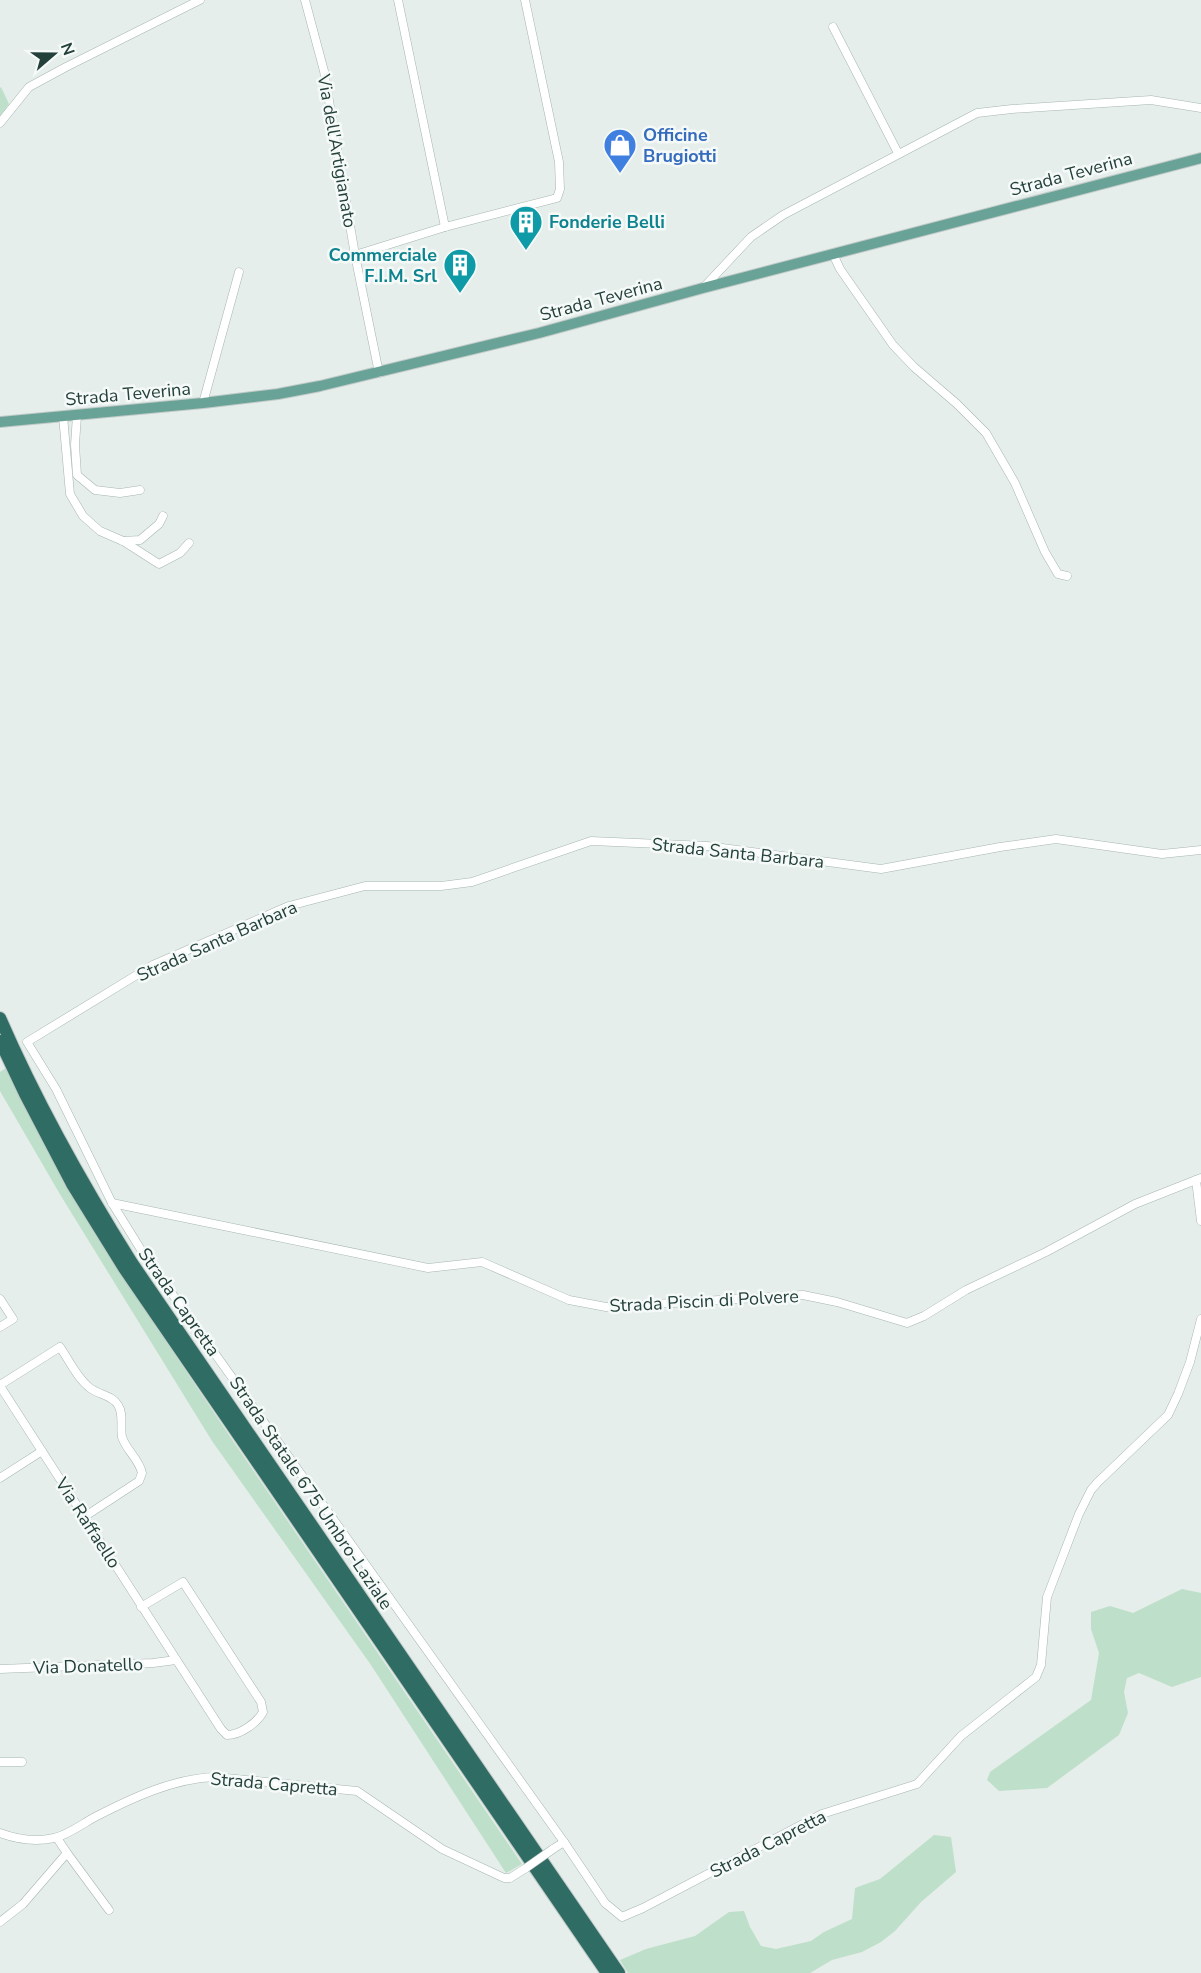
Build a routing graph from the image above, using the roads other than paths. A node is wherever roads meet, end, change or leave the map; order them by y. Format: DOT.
graph roads {
  1 [pos="200,0"];
  2 [pos="305,0"];
  3 [pos="398,0"];
  4 [pos="525,0"];
  5 [pos="833,27"];
  6 [pos="1201,108"];
  7 [pos="0,123"];
  8 [pos="898,153"];
  9 [pos="1201,158"];
  10 [pos="445,227"];
  11 [pos="833,254"];
  12 [pos="355,255"];
  13 [pos="239,272"];
  14 [pos="703,288"];
  15 [pos="379,373"];
  16 [pos="203,404"];
  17 [pos="77,415"];
  18 [pos="63,416"];
  19 [pos="0,422"];
  20 [pos="140,490"];
  21 [pos="163,516"];
  22 [pos="123,541"];
  23 [pos="189,543"];
  24 [pos="1067,576"];
  25 [pos="1201,850"];
  26 [pos="0,1018"];
  27 [pos="0,1041"];
  28 [pos="27,1042"];
  29 [pos="1199,1179"];
  30 [pos="112,1203"];
  31 [pos="1201,1221"];
  32 [pos="0,1299"];
  33 [pos="1201,1319"];
  34 [pos="0,1327"];
  35 [pos="0,1386"];
  36 [pos="42,1451"];
  37 [pos="0,1478"];
  38 [pos="84,1517"];
  39 [pos="141,1607"];
  40 [pos="176,1660"];
  41 [pos="0,1669"];
  42 [pos="0,1761"];
  43 [pos="22,1762"];
  44 [pos="0,1833"];
  45 [pos="57,1838"];
  46 [pos="564,1842"];
  47 [pos="67,1853"];
  48 [pos="109,1910"];
  49 [pos="0,1922"];
  50 [pos="607,1973"];
  51 [pos="619,1973"];
  1 -- 7 [label="street"];
  2 -- 12 [label="street, Via dell'Artigianato"];
  3 -- 10 [label="street"];
  4 -- 10 [label="street"];
  5 -- 8 [label="street"];
  6 -- 8 [label="street"];
  8 -- 14 [label="street"];
  9 -- 11 [label="main road, Strada Teverina"];
  10 -- 12 [label="street"];
  11 -- 14 [label="main road, Strada Teverina"];
  11 -- 24 [label="street"];
  12 -- 15 [label="street, Via dell'Artigianato"];
  13 -- 16 [label="street"];
  14 -- 15 [label="main road, Strada Teverina"];
  15 -- 16 [label="main road, Strada Teverina"];
  16 -- 17 [label="main road, Strada Teverina"];
  17 -- 18 [label="main road, Strada Teverina"];
  17 -- 20 [label="street"];
  18 -- 19 [label="main road, Strada Teverina"];
  18 -- 22 [label="street"];
  21 -- 22 [label="street"];
  22 -- 23 [label="street"];
  25 -- 28 [label="street, Strada Santa Barbara"];
  26 -- 51 [label="highway, Strada Statale 675 Umbro-Laziale"];
  27 -- 50 [label="highway, Strada Statale 675 Umbro-Laziale"];
  28 -- 30 [label="street, Strada Capretta"];
  29 -- 30 [label="street, Strada Piscin di Polvere"];
  29 -- 31 [label="street"];
  30 -- 46 [label="street, Strada Capretta"];
  32 -- 34 [label="street"];
  33 -- 46 [label="street, Strada Capretta"];
  35 -- 36 [label="street, Via Raffaello"];
  35 -- 38 [label="street"];
  36 -- 37 [label="street"];
  36 -- 38 [label="street, Via Raffaello"];
  38 -- 39 [label="street, Via Raffaello"];
  39 -- 40 [label="street, Via Raffaello"];
  39 -- 40 [label="street, Via Raffaello"];
  40 -- 41 [label="street, Via Donatello"];
  42 -- 43 [label="street"];
  44 -- 45 [label="street, Strada Capretta"];
  45 -- 46 [label="street, Strada Capretta, bridge"];
  45 -- 47 [label="street"];
  47 -- 48 [label="street"];
  47 -- 49 [label="street"];
}
